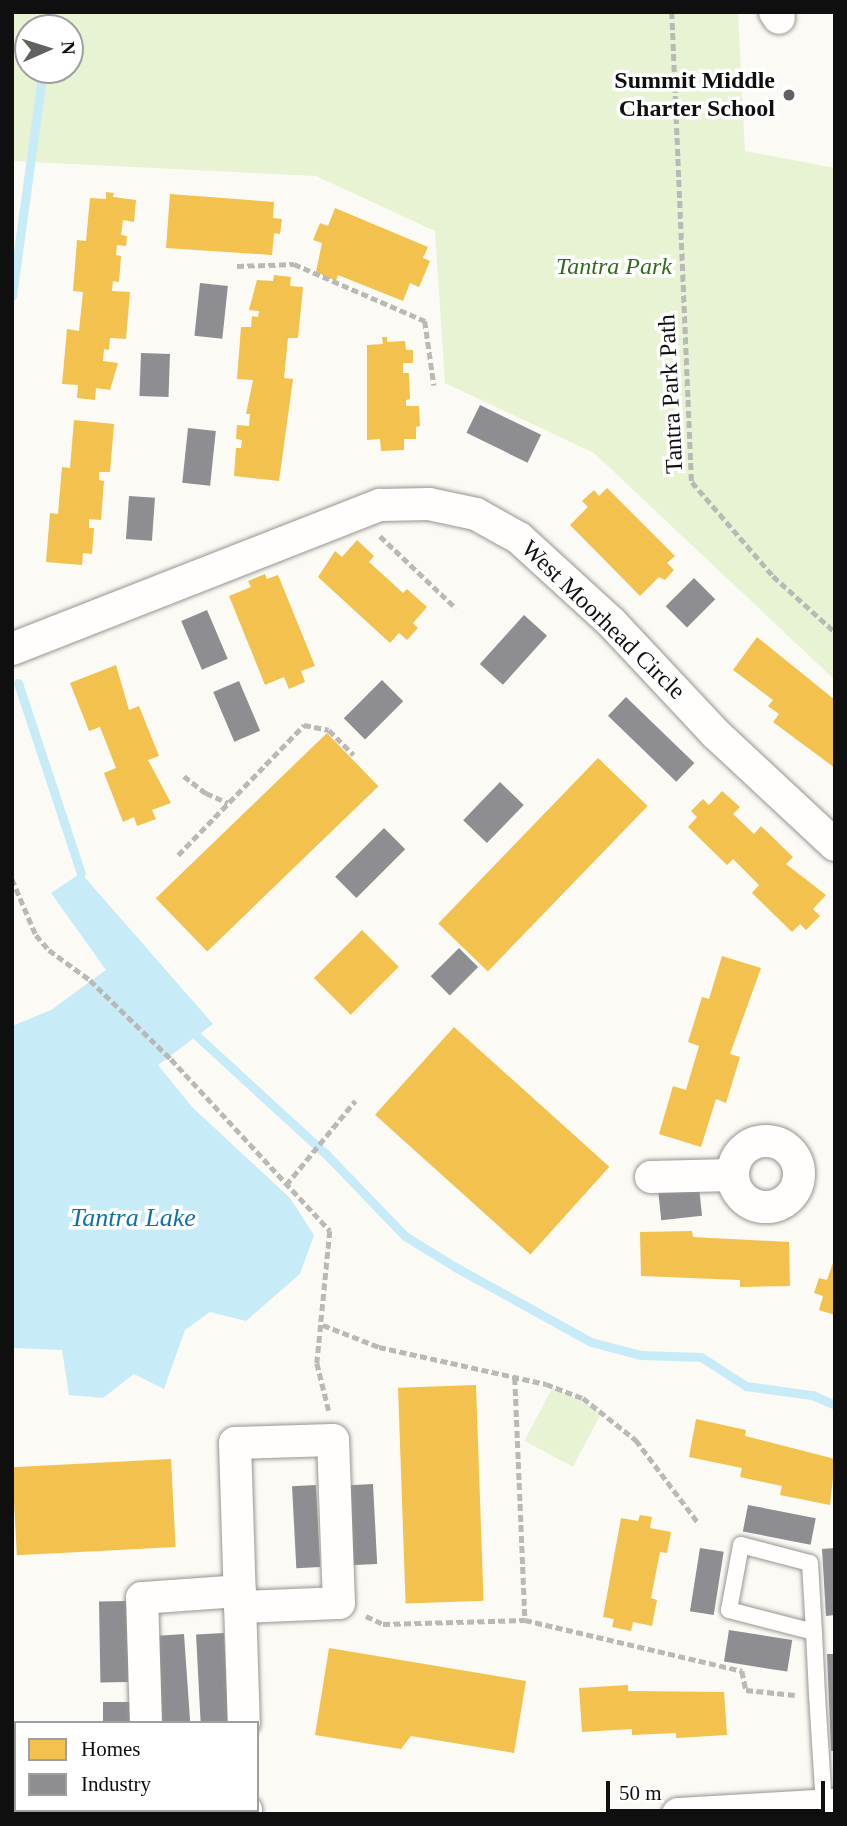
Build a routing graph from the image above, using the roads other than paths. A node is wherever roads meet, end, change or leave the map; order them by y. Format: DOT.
graph roads {
  1 [pos="12,649"];
  2 [pos="835,845"];
  3 [pos="733,1175"];
  4 [pos="651,1177"];
  5 [pos="240,1599"];
  6 [pos="814,1632"];
  7 [pos="146,1721"];
  8 [pos="244,1721"];
  9 [pos="829,1805"];
  10 [pos="678,1814"];
  1 -- 2 [label="street, West Moorhead Circle"];
  3 -- 4 [label="street"];
  5 -- 5 [label="street"];
  5 -- 7 [label="street"];
  5 -- 8 [label="street"];
  6 -- 6 [label="lane"];
  6 -- 9 [label="lane"];
  9 -- 10 [label="street"];
}
